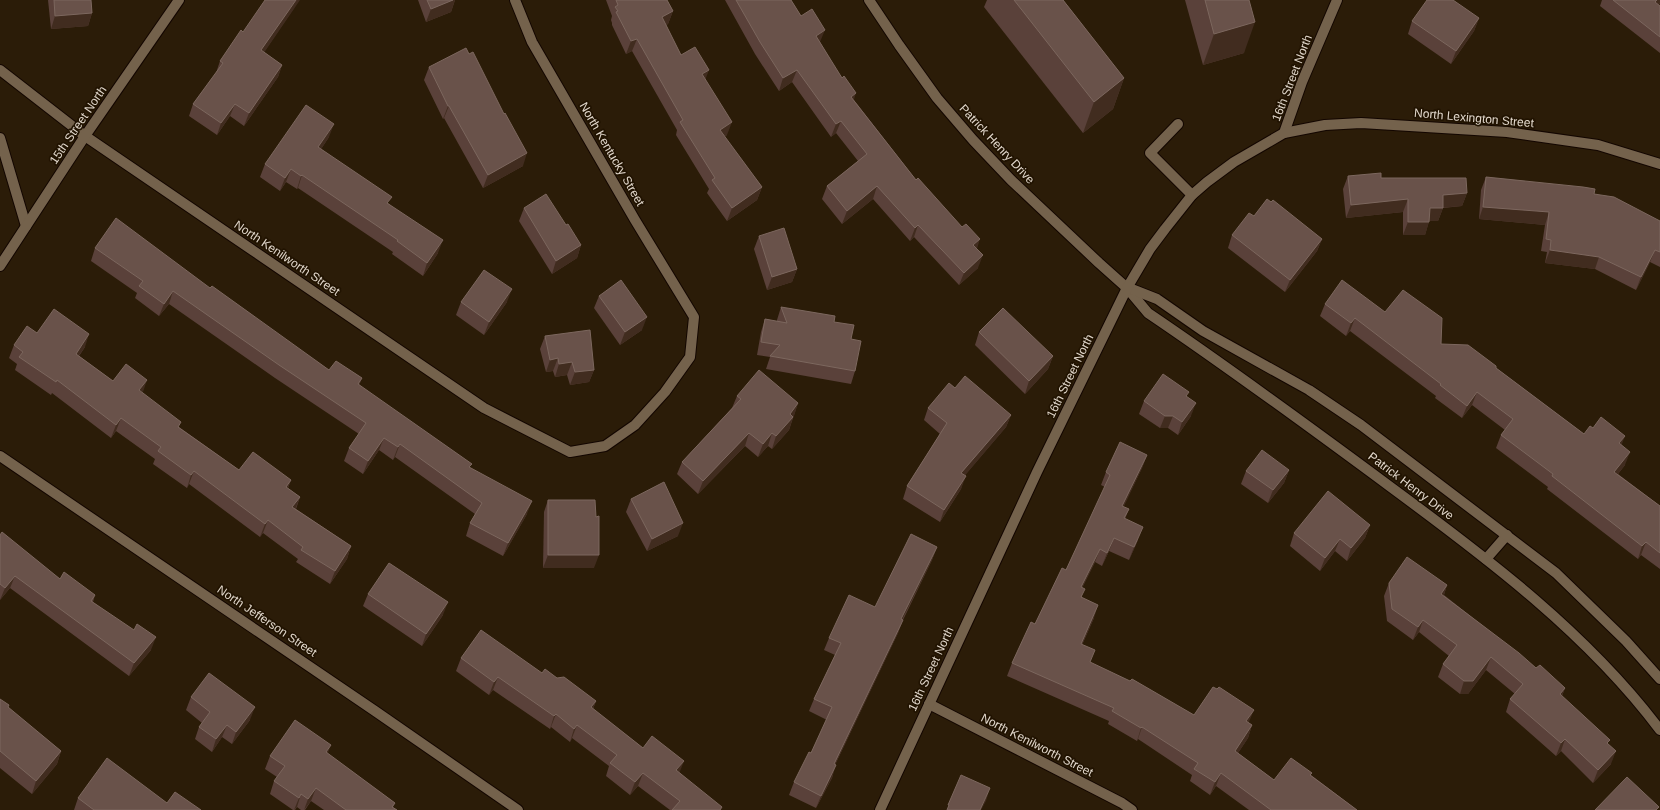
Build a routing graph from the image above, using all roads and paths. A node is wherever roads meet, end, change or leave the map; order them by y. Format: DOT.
graph roads {
  1 [pos="179,0"];
  2 [pos="515,0"];
  3 [pos="869,0"];
  4 [pos="1337,0"];
  5 [pos="0,70"];
  6 [pos="1178,124"];
  7 [pos="1284,133"];
  8 [pos="85,136"];
  9 [pos="0,138"];
  10 [pos="1660,164"];
  11 [pos="1192,195"];
  12 [pos="26,226"];
  13 [pos="0,266"];
  14 [pos="1127,288"];
  15 [pos="570,452"];
  16 [pos="0,456"];
  17 [pos="1507,535"];
  18 [pos="1486,559"];
  19 [pos="1660,679"];
  20 [pos="929,704"];
  21 [pos="1660,730"];
  22 [pos="518,810"];
  23 [pos="880,810"];
  24 [pos="1132,810"];
  1 -- 8 [label="street, 15th Street North"];
  2 -- 15 [label="street, North Kentucky Street"];
  3 -- 14 [label="street, Patrick Henry Drive"];
  4 -- 7 [label="street, 16th Street North"];
  5 -- 8 [label="street, North Kenilworth Street"];
  6 -- 11 [label="street"];
  7 -- 10 [label="street, North Lexington Street"];
  7 -- 11 [label="street, 16th Street North"];
  8 -- 12 [label="street, 15th Street North"];
  8 -- 15 [label="street, North Kenilworth Street"];
  9 -- 12 [label="street"];
  11 -- 14 [label="street, 16th Street North"];
  12 -- 13 [label="street, 15th Street North"];
  14 -- 17 [label="street, Patrick Henry Drive"];
  14 -- 18 [label="street, Patrick Henry Drive"];
  14 -- 20 [label="street, 16th Street North"];
  16 -- 22 [label="street, North Jefferson Street"];
  17 -- 18 [label="street"];
  17 -- 19 [label="street, Patrick Henry Drive"];
  18 -- 21 [label="street, Patrick Henry Drive"];
  20 -- 23 [label="street, 16th Street North"];
  20 -- 24 [label="street, North Kenilworth Street"];
}
